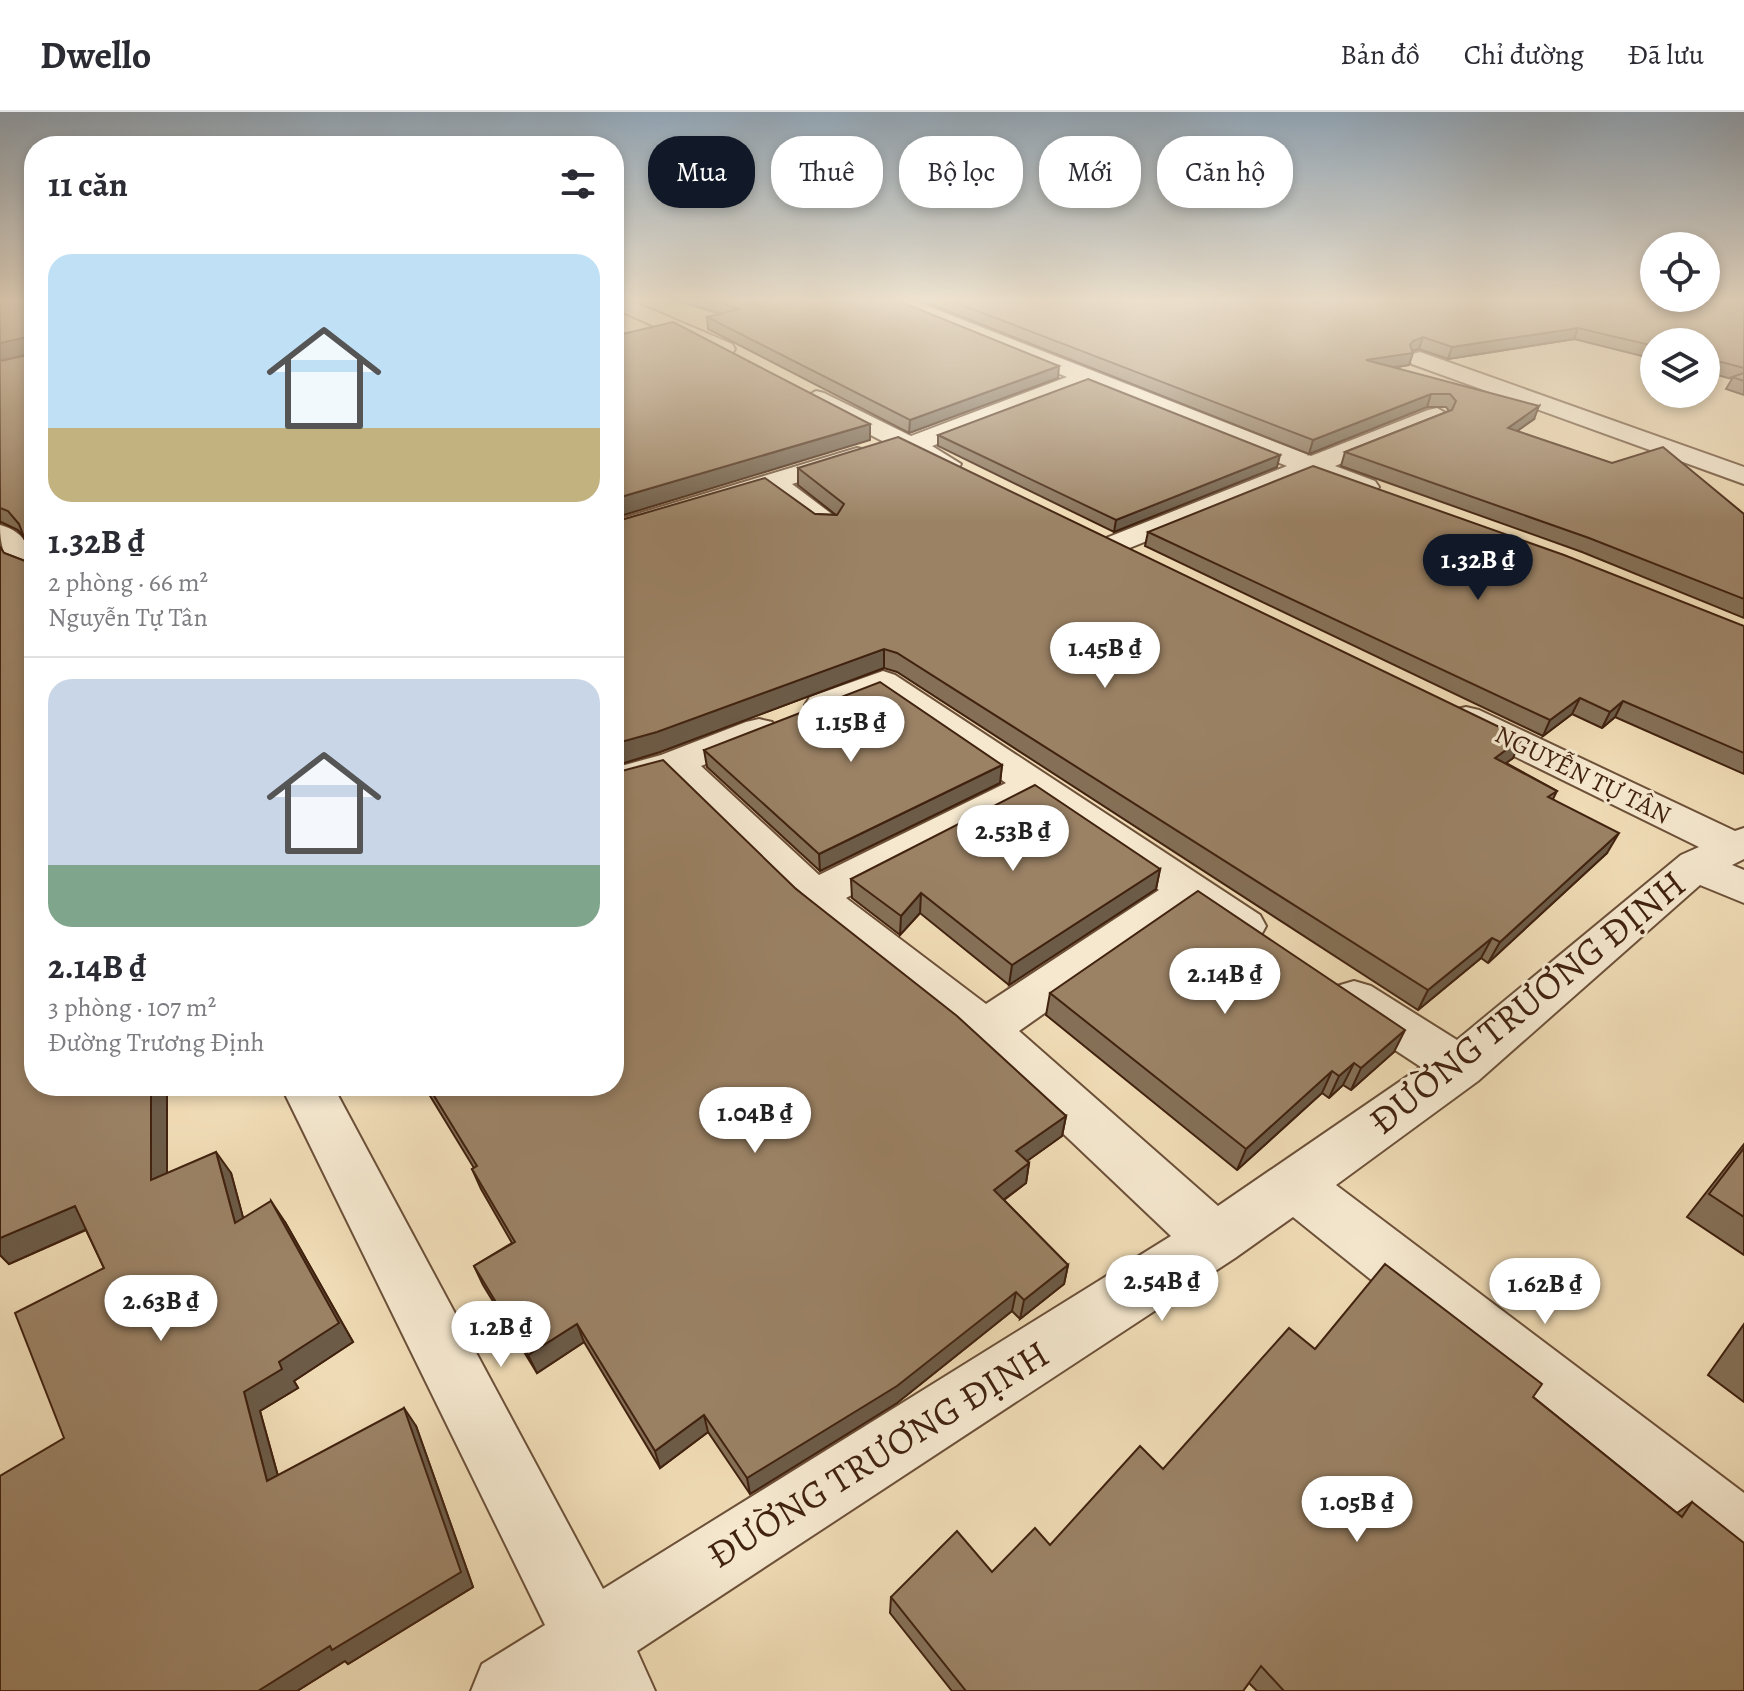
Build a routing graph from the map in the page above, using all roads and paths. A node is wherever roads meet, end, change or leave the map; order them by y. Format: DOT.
graph roads {
  1 [pos="1076,374"];
  2 [pos="1461,374"];
  3 [pos="1087,378"];
  4 [pos="791,385"];
  5 [pos="1437,415"];
  6 [pos="905,443"];
  7 [pos="1307,466"];
  8 [pos="1744,476"];
  9 [pos="977,479"];
  10 [pos="773,483"];
  11 [pos="1395,498"];
  12 [pos="827,524"];
  13 [pos="624,527"];
  14 [pos="0,534"];
  15 [pos="24,560"];
  16 [pos="1154,566"];
  17 [pos="1434,702"];
  18 [pos="675,763"];
  19 [pos="624,777"];
  20 [pos="1033,785"];
  21 [pos="1730,861"];
  22 [pos="1190,890"];
  23 [pos="814,896"];
  24 [pos="1275,947"];
  25 [pos="1323,979"];
  26 [pos="985,1030"];
  27 [pos="1460,1067"];
  28 [pos="312,1096"];
  29 [pos="1293,1184"];
  30 [pos="1215,1240"];
  31 [pos="1744,1536"];
  32 [pos="590,1637"];
  33 [pos="509,1691"];
  34 [pos="617,1691"];
  1 -- 3 [label="street"];
  2 -- 8 [label="street"];
  3 -- 6 [label="street"];
  3 -- 7 [label="street"];
  4 -- 6 [label="street"];
  5 -- 7 [label="street"];
  6 -- 9 [label="street"];
  6 -- 10 [label="street"];
  7 -- 11 [label="street"];
  7 -- 16 [label="street"];
  10 -- 12 [label="street"];
  10 -- 13 [label="street"];
  14 -- 15 [label="street"];
  17 -- 21 [label="street, NGUYỄN TỰ TÂN"];
  18 -- 19 [label="street"];
  18 -- 20 [label="street"];
  18 -- 23 [label="street"];
  20 -- 22 [label="street"];
  20 -- 23 [label="street"];
  21 -- 27 [label="street, ĐƯỜNG TRƯƠNG ĐỊNH"];
  22 -- 24 [label="street"];
  22 -- 26 [label="street"];
  23 -- 26 [label="street"];
  25 -- 27 [label="street"];
  26 -- 30 [label="street"];
  27 -- 29 [label="street, ĐƯỜNG TRƯƠNG ĐỊNH"];
  28 -- 32 [label="street"];
  29 -- 30 [label="street, ĐƯỜNG TRƯƠNG ĐỊNH"];
  29 -- 31 [label="street"];
  30 -- 32 [label="street, ĐƯỜNG TRƯƠNG ĐỊNH"];
  32 -- 33 [label="street, ĐƯỜNG TRƯƠNG ĐỊNH"];
  32 -- 34 [label="street"];
}
